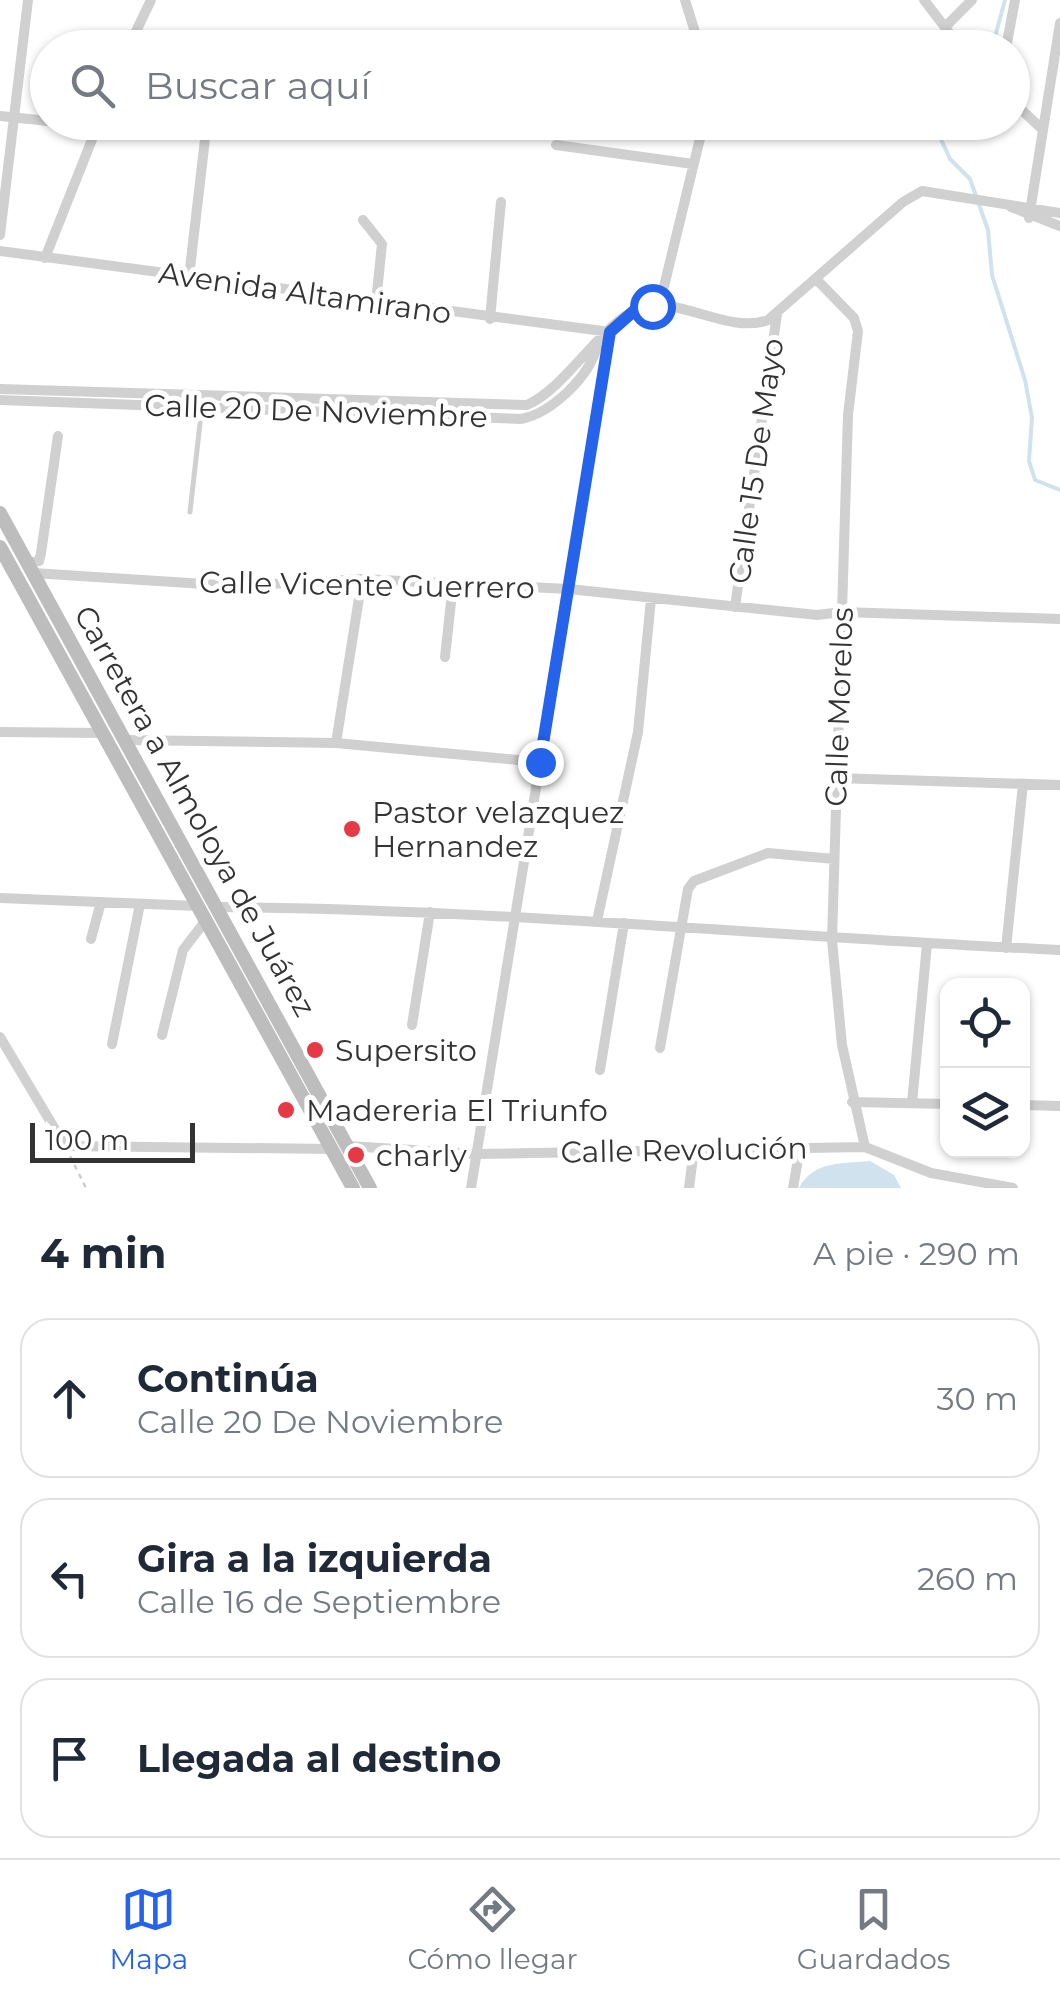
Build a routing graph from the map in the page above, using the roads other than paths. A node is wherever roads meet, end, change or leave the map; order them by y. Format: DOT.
graph roads {
  1 [pos="28,0"];
  2 [pos="150,0"];
  3 [pos="685,0"];
  4 [pos="924,0"];
  5 [pos="972,0"];
  6 [pos="1014,0"];
  7 [pos="1060,23"];
  8 [pos="945,27"];
  9 [pos="136,30"];
  10 [pos="694,30"];
  11 [pos="947,30"];
  12 [pos="1009,30"];
  13 [pos="0,116"];
  14 [pos="1030,117"];
  15 [pos="17,118"];
  16 [pos="30,119"];
  17 [pos="1041,128"];
  18 [pos="92,140"];
  19 [pos="206,140"];
  20 [pos="699,140"];
  21 [pos="556,145"];
  22 [pos="693,164"];
  23 [pos="501,202"];
  24 [pos="1030,211"];
  25 [pos="1060,212"];
  26 [pos="363,220"];
  27 [pos="1060,226"];
  28 [pos="0,235"];
  29 [pos="0,251"];
  30 [pos="46,258"];
  31 [pos="189,277"];
  32 [pos="817,280"];
  33 [pos="376,302"];
  34 [pos="659,306"];
  35 [pos="777,314"];
  36 [pos="490,319"];
  37 [pos="610,332"];
  38 [pos="0,389"];
  39 [pos="0,400"];
  40 [pos="203,402"];
  41 [pos="58,436"];
  42 [pos="190,512"];
  43 [pos="0,513"];
  44 [pos="0,548"];
  45 [pos="30,568"];
  46 [pos="362,579"];
  47 [pos="453,584"];
  48 [pos="569,589"];
  49 [pos="651,599"];
  50 [pos="735,607"];
  51 [pos="842,612"];
  52 [pos="1060,619"];
  53 [pos="444,657"];
  54 [pos="0,732"];
  55 [pos="101,732"];
  56 [pos="126,740"];
  57 [pos="336,743"];
  58 [pos="540,762"];
  59 [pos="836,778"];
  60 [pos="1023,784"];
  61 [pos="1060,785"];
  62 [pos="834,859"];
  63 [pos="0,898"];
  64 [pos="101,902"];
  65 [pos="140,904"];
  66 [pos="216,908"];
  67 [pos="430,912"];
  68 [pos="202,913"];
  69 [pos="514,917"];
  70 [pos="597,921"];
  71 [pos="624,924"];
  72 [pos="682,928"];
  73 [pos="92,939"];
  74 [pos="832,940"];
  75 [pos="927,944"];
  76 [pos="1006,948"];
  77 [pos="1060,950"];
  78 [pos="412,1025"];
  79 [pos="274,1027"];
  80 [pos="162,1034"];
  81 [pos="0,1036"];
  82 [pos="112,1044"];
  83 [pos="660,1048"];
  84 [pos="600,1070"];
  85 [pos="852,1102"];
  86 [pos="912,1103"];
  87 [pos="940,1104"];
  88 [pos="1030,1105"];
  89 [pos="1060,1106"];
  90 [pos="349,1146"];
  91 [pos="865,1147"];
  92 [pos="800,1148"];
  93 [pos="332,1149"];
  94 [pos="694,1149"];
  95 [pos="476,1154"];
  96 [pos="353,1188"];
  97 [pos="370,1188"];
  98 [pos="471,1188"];
  99 [pos="689,1188"];
  100 [pos="793,1188"];
  101 [pos="1014,1188"];
  1 -- 15 [label="street"];
  2 -- 9 [label="street"];
  3 -- 10 [label="street"];
  4 -- 8 [label="street"];
  5 -- 8 [label="street"];
  6 -- 12 [label="street"];
  7 -- 17 [label="street"];
  8 -- 11 [label="street"];
  13 -- 15 [label="street"];
  14 -- 17 [label="street"];
  15 -- 16 [label="street"];
  15 -- 28 [label="street"];
  17 -- 24 [label="street"];
  18 -- 30 [label="street"];
  19 -- 31 [label="street"];
  20 -- 22 [label="street"];
  21 -- 22 [label="street"];
  22 -- 34 [label="street"];
  23 -- 36 [label="street"];
  24 -- 25 [label="street"];
  24 -- 27 [label="street"];
  24 -- 32 [label="street"];
  26 -- 33 [label="street"];
  29 -- 30 [label="street, Avenida Altamirano"];
  30 -- 31 [label="street, Avenida Altamirano"];
  31 -- 33 [label="street, Avenida Altamirano"];
  32 -- 35 [label="street"];
  32 -- 51 [label="street, Calle Morelos"];
  33 -- 36 [label="street, Avenida Altamirano"];
  34 -- 35 [label="street"];
  34 -- 37 [label="street, Calle 20 De Noviembre"];
  35 -- 50 [label="street, Calle 15 De Mayo"];
  36 -- 37 [label="street, Avenida Altamirano"];
  37 -- 40 [label="street, Calle 20 De Noviembre"];
  37 -- 48 [label="street"];
  38 -- 40 [label="street, Calle 20 De Noviembre"];
  39 -- 40 [label="street, Calle 20 De Noviembre"];
  40 -- 42 [label="lane"];
  41 -- 45 [label="street"];
  43 -- 45 [label="main road, Carretera a Almoloya de Juárez"];
  44 -- 55 [label="main road, Carretera a Almoloya de Juárez"];
  45 -- 46 [label="street, Calle Vicente Guerrero"];
  45 -- 56 [label="main road, Carretera a Almoloya de Juárez"];
  46 -- 47 [label="street, Calle Vicente Guerrero"];
  46 -- 57 [label="street"];
  47 -- 48 [label="street, Calle Vicente Guerrero"];
  47 -- 53 [label="street"];
  48 -- 49 [label="street, Calle Vicente Guerrero"];
  48 -- 58 [label="street"];
  49 -- 50 [label="street, Calle Vicente Guerrero"];
  49 -- 70 [label="street"];
  50 -- 51 [label="street, Calle Vicente Guerrero"];
  51 -- 52 [label="street, Calle Vicente Guerrero"];
  51 -- 59 [label="street, Calle Morelos"];
  54 -- 55 [label="street"];
  55 -- 68 [label="main road, Carretera a Almoloya de Juárez"];
  56 -- 57 [label="street"];
  56 -- 66 [label="main road, Carretera a Almoloya de Juárez"];
  57 -- 58 [label="street"];
  58 -- 69 [label="street"];
  59 -- 60 [label="street"];
  59 -- 62 [label="street, Calle Morelos"];
  60 -- 61 [label="street"];
  60 -- 76 [label="street"];
  62 -- 72 [label="street"];
  62 -- 74 [label="street, Calle Morelos"];
  63 -- 64 [label="street"];
  64 -- 65 [label="street"];
  64 -- 73 [label="street"];
  65 -- 68 [label="street"];
  65 -- 82 [label="street"];
  66 -- 67 [label="street"];
  66 -- 79 [label="main road, Carretera a Almoloya de Juárez"];
  67 -- 69 [label="street"];
  67 -- 78 [label="street"];
  68 -- 79 [label="main road, Carretera a Almoloya de Juárez"];
  68 -- 80 [label="street"];
  69 -- 70 [label="street"];
  69 -- 95 [label="street"];
  70 -- 71 [label="street"];
  71 -- 72 [label="street"];
  71 -- 84 [label="street"];
  72 -- 74 [label="street"];
  72 -- 83 [label="street"];
  74 -- 75 [label="street"];
  74 -- 85 [label="street, Calle Morelos"];
  75 -- 76 [label="street"];
  75 -- 86 [label="street"];
  76 -- 77 [label="street"];
  79 -- 90 [label="main road, Carretera a Almoloya de Juárez"];
  79 -- 93 [label="main road, Carretera a Almoloya de Juárez"];
  81 -- 93 [label="street"];
  85 -- 86 [label="street"];
  85 -- 91 [label="street, Calle Morelos"];
  86 -- 87 [label="street"];
  88 -- 89 [label="street"];
  90 -- 95 [label="street, Calle Revolución"];
  90 -- 97 [label="main road, Carretera a Almoloya de Juárez"];
  91 -- 92 [label="street, Calle Revolución"];
  91 -- 101 [label="street, Calle Revolución"];
  92 -- 94 [label="street, Calle Revolución"];
  92 -- 100 [label="street"];
  93 -- 96 [label="main road, Carretera a Almoloya de Juárez"];
  94 -- 95 [label="street, Calle Revolución"];
  94 -- 99 [label="street"];
  95 -- 98 [label="street"];
}
